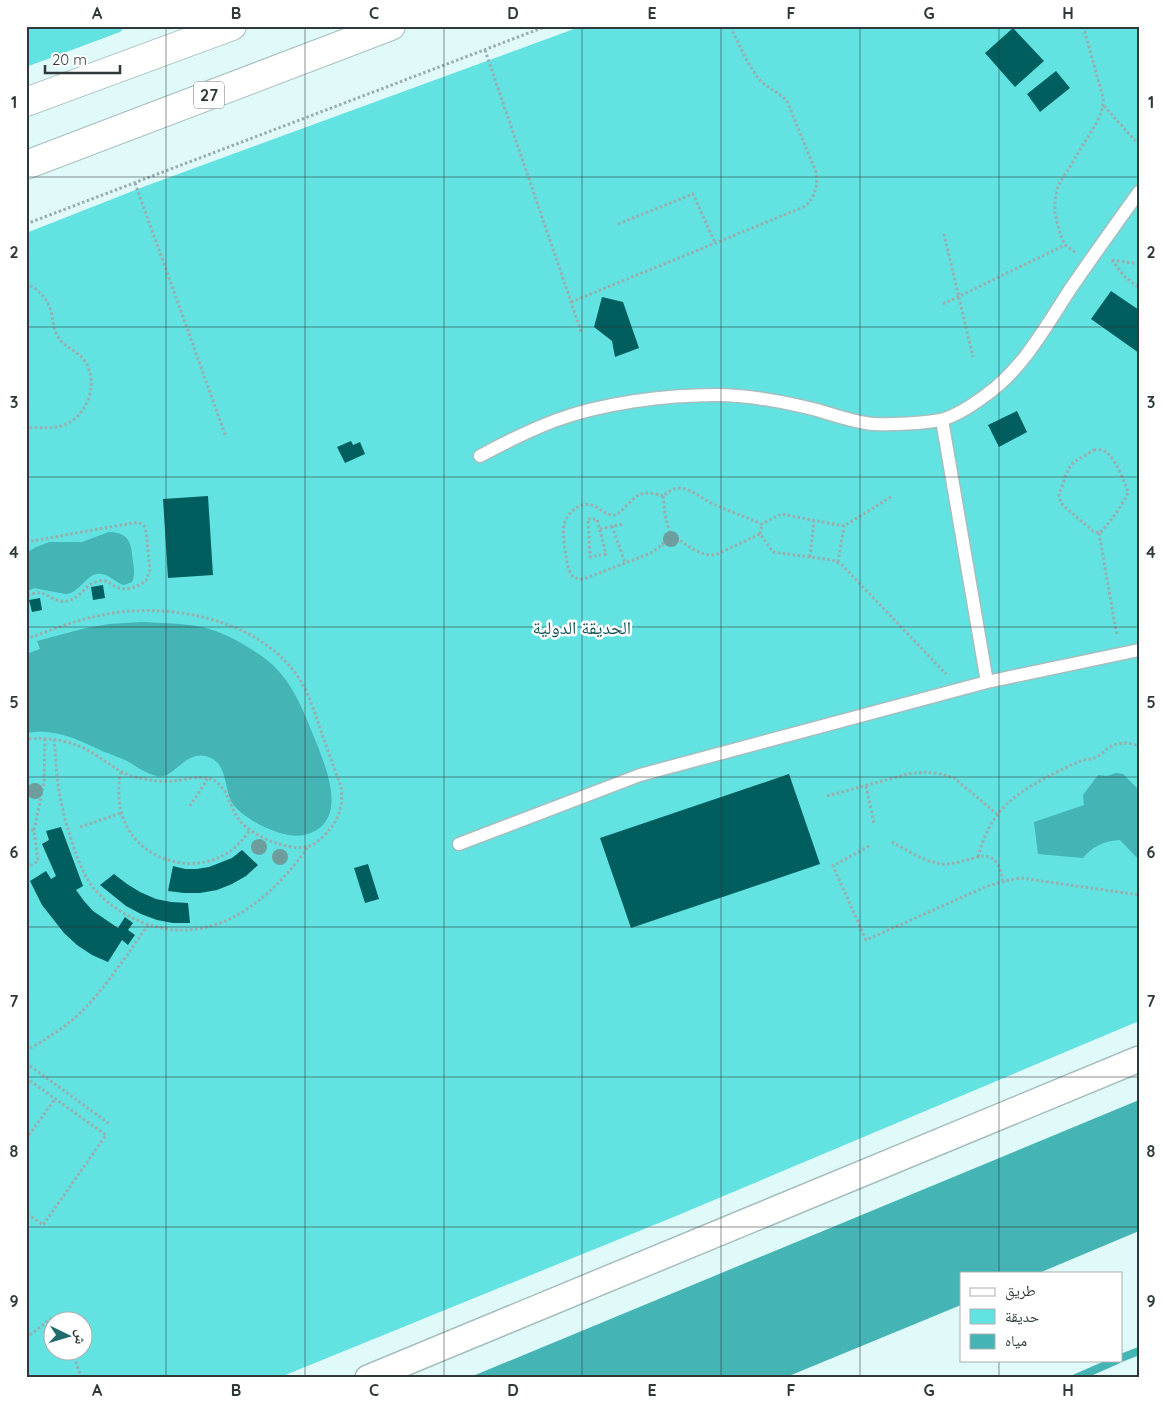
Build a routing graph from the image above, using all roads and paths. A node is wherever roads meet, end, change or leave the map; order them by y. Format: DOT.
graph roads {
  1 [pos="232,26"];
  2 [pos="392,26"];
  3 [pos="547,26"];
  4 [pos="730,26"];
  5 [pos="1083,26"];
  6 [pos="485,50"];
  7 [pos="26,102"];
  8 [pos="1104,106"];
  9 [pos="1139,145"];
  10 [pos="26,165"];
  11 [pos="135,182"];
  12 [pos="1139,192"];
  13 [pos="26,224"];
  14 [pos="618,224"];
  15 [pos="944,234"];
  16 [pos="715,243"];
  17 [pos="1065,245"];
  18 [pos="1092,257"];
  19 [pos="1112,260"];
  20 [pos="1139,264"];
  21 [pos="26,283"];
  22 [pos="1139,288"];
  23 [pos="958,297"];
  24 [pos="571,302"];
  25 [pos="943,304"];
  26 [pos="581,332"];
  27 [pos="973,357"];
  28 [pos="942,420"];
  29 [pos="26,428"];
  30 [pos="226,437"];
  31 [pos="480,456"];
  32 [pos="663,496"];
  33 [pos="891,497"];
  34 [pos="814,521"];
  35 [pos="623,524"];
  36 [pos="762,524"];
  37 [pos="612,526"];
  38 [pos="844,526"];
  39 [pos="600,529"];
  40 [pos="1099,533"];
  41 [pos="670,534"];
  42 [pos="760,534"];
  43 [pos="678,539"];
  44 [pos="26,542"];
  45 [pos="662,545"];
  46 [pos="810,557"];
  47 [pos="625,562"];
  48 [pos="838,562"];
  49 [pos="26,597"];
  50 [pos="26,639"];
  51 [pos="1139,650"];
  52 [pos="1120,654"];
  53 [pos="987,682"];
  54 [pos="960,689"];
  55 [pos="45,738"];
  56 [pos="26,739"];
  57 [pos="54,739"];
  58 [pos="1139,746"];
  59 [pos="121,772"];
  60 [pos="208,778"];
  61 [pos="866,786"];
  62 [pos="827,796"];
  63 [pos="190,806"];
  64 [pos="121,813"];
  65 [pos="997,814"];
  66 [pos="874,824"];
  67 [pos="80,827"];
  68 [pos="34,830"];
  69 [pos="250,830"];
  70 [pos="26,831"];
  71 [pos="892,842"];
  72 [pos="459,844"];
  73 [pos="869,846"];
  74 [pos="308,847"];
  75 [pos="978,857"];
  76 [pos="26,868"];
  77 [pos="1003,881"];
  78 [pos="1139,895"];
  79 [pos="148,925"];
  80 [pos="26,1050"];
  81 [pos="1139,1059"];
  82 [pos="26,1063"];
  83 [pos="26,1078"];
  84 [pos="55,1099"];
  85 [pos="111,1125"];
  86 [pos="26,1139"];
  87 [pos="26,1213"];
  88 [pos="42,1326"];
  89 [pos="26,1338"];
  90 [pos="76,1362"];
  91 [pos="81,1378"];
  92 [pos="368,1378"];
  1 -- 7 [label="highway"];
  2 -- 10 [label="highway, 27"];
  3 -- 6 [label="path"];
  4 -- 16 [label="path"];
  5 -- 8 [label="path"];
  6 -- 11 [label="path"];
  6 -- 24 [label="path"];
  8 -- 9 [label="path"];
  8 -- 17 [label="path"];
  11 -- 13 [label="path"];
  11 -- 30 [label="path"];
  12 -- 18 [label="lane"];
  14 -- 16 [label="path"];
  15 -- 23 [label="path"];
  16 -- 24 [label="path"];
  17 -- 18 [label="path"];
  17 -- 23 [label="path"];
  18 -- 19 [label="path"];
  18 -- 28 [label="lane"];
  19 -- 20 [label="path"];
  19 -- 22 [label="path"];
  21 -- 29 [label="path"];
  23 -- 25 [label="path"];
  23 -- 27 [label="path"];
  24 -- 26 [label="path"];
  28 -- 31 [label="lane"];
  28 -- 53 [label="lane"];
  32 -- 36 [label="path"];
  32 -- 41 [label="path"];
  32 -- 47 [label="path"];
  33 -- 38 [label="path"];
  34 -- 36 [label="path"];
  34 -- 38 [label="path"];
  34 -- 46 [label="path"];
  35 -- 37 [label="path"];
  36 -- 42 [label="path"];
  37 -- 39 [label="path"];
  37 -- 47 [label="path"];
  38 -- 48 [label="path"];
  39 -- 39 [label="path"];
  40 -- 40 [label="path"];
  40 -- 52 [label="path"];
  41 -- 43 [label="path"];
  41 -- 45 [label="path"];
  42 -- 43 [label="path"];
  42 -- 46 [label="path"];
  43 -- 45 [label="path"];
  44 -- 49 [label="path"];
  45 -- 47 [label="path"];
  46 -- 48 [label="path"];
  48 -- 54 [label="path"];
  50 -- 74 [label="path"];
  51 -- 52 [label="lane"];
  52 -- 53 [label="lane"];
  53 -- 54 [label="lane"];
  54 -- 72 [label="lane"];
  55 -- 56 [label="path"];
  55 -- 57 [label="path"];
  55 -- 68 [label="path"];
  57 -- 59 [label="path"];
  57 -- 79 [label="path"];
  58 -- 65 [label="path"];
  59 -- 60 [label="path"];
  59 -- 64 [label="path"];
  60 -- 63 [label="path"];
  60 -- 69 [label="path"];
  61 -- 62 [label="path"];
  61 -- 65 [label="path"];
  61 -- 66 [label="path"];
  64 -- 67 [label="path"];
  64 -- 69 [label="path"];
  65 -- 75 [label="path"];
  68 -- 70 [label="path"];
  68 -- 76 [label="path"];
  69 -- 74 [label="path"];
  71 -- 75 [label="path"];
  73 -- 77 [label="path"];
  74 -- 79 [label="path"];
  75 -- 77 [label="path"];
  77 -- 78 [label="path"];
  79 -- 80 [label="path"];
  81 -- 92 [label="street"];
  82 -- 85 [label="path"];
  83 -- 84 [label="path"];
  84 -- 86 [label="path"];
  84 -- 87 [label="path"];
  88 -- 89 [label="path"];
  90 -- 91 [label="path"];
}
